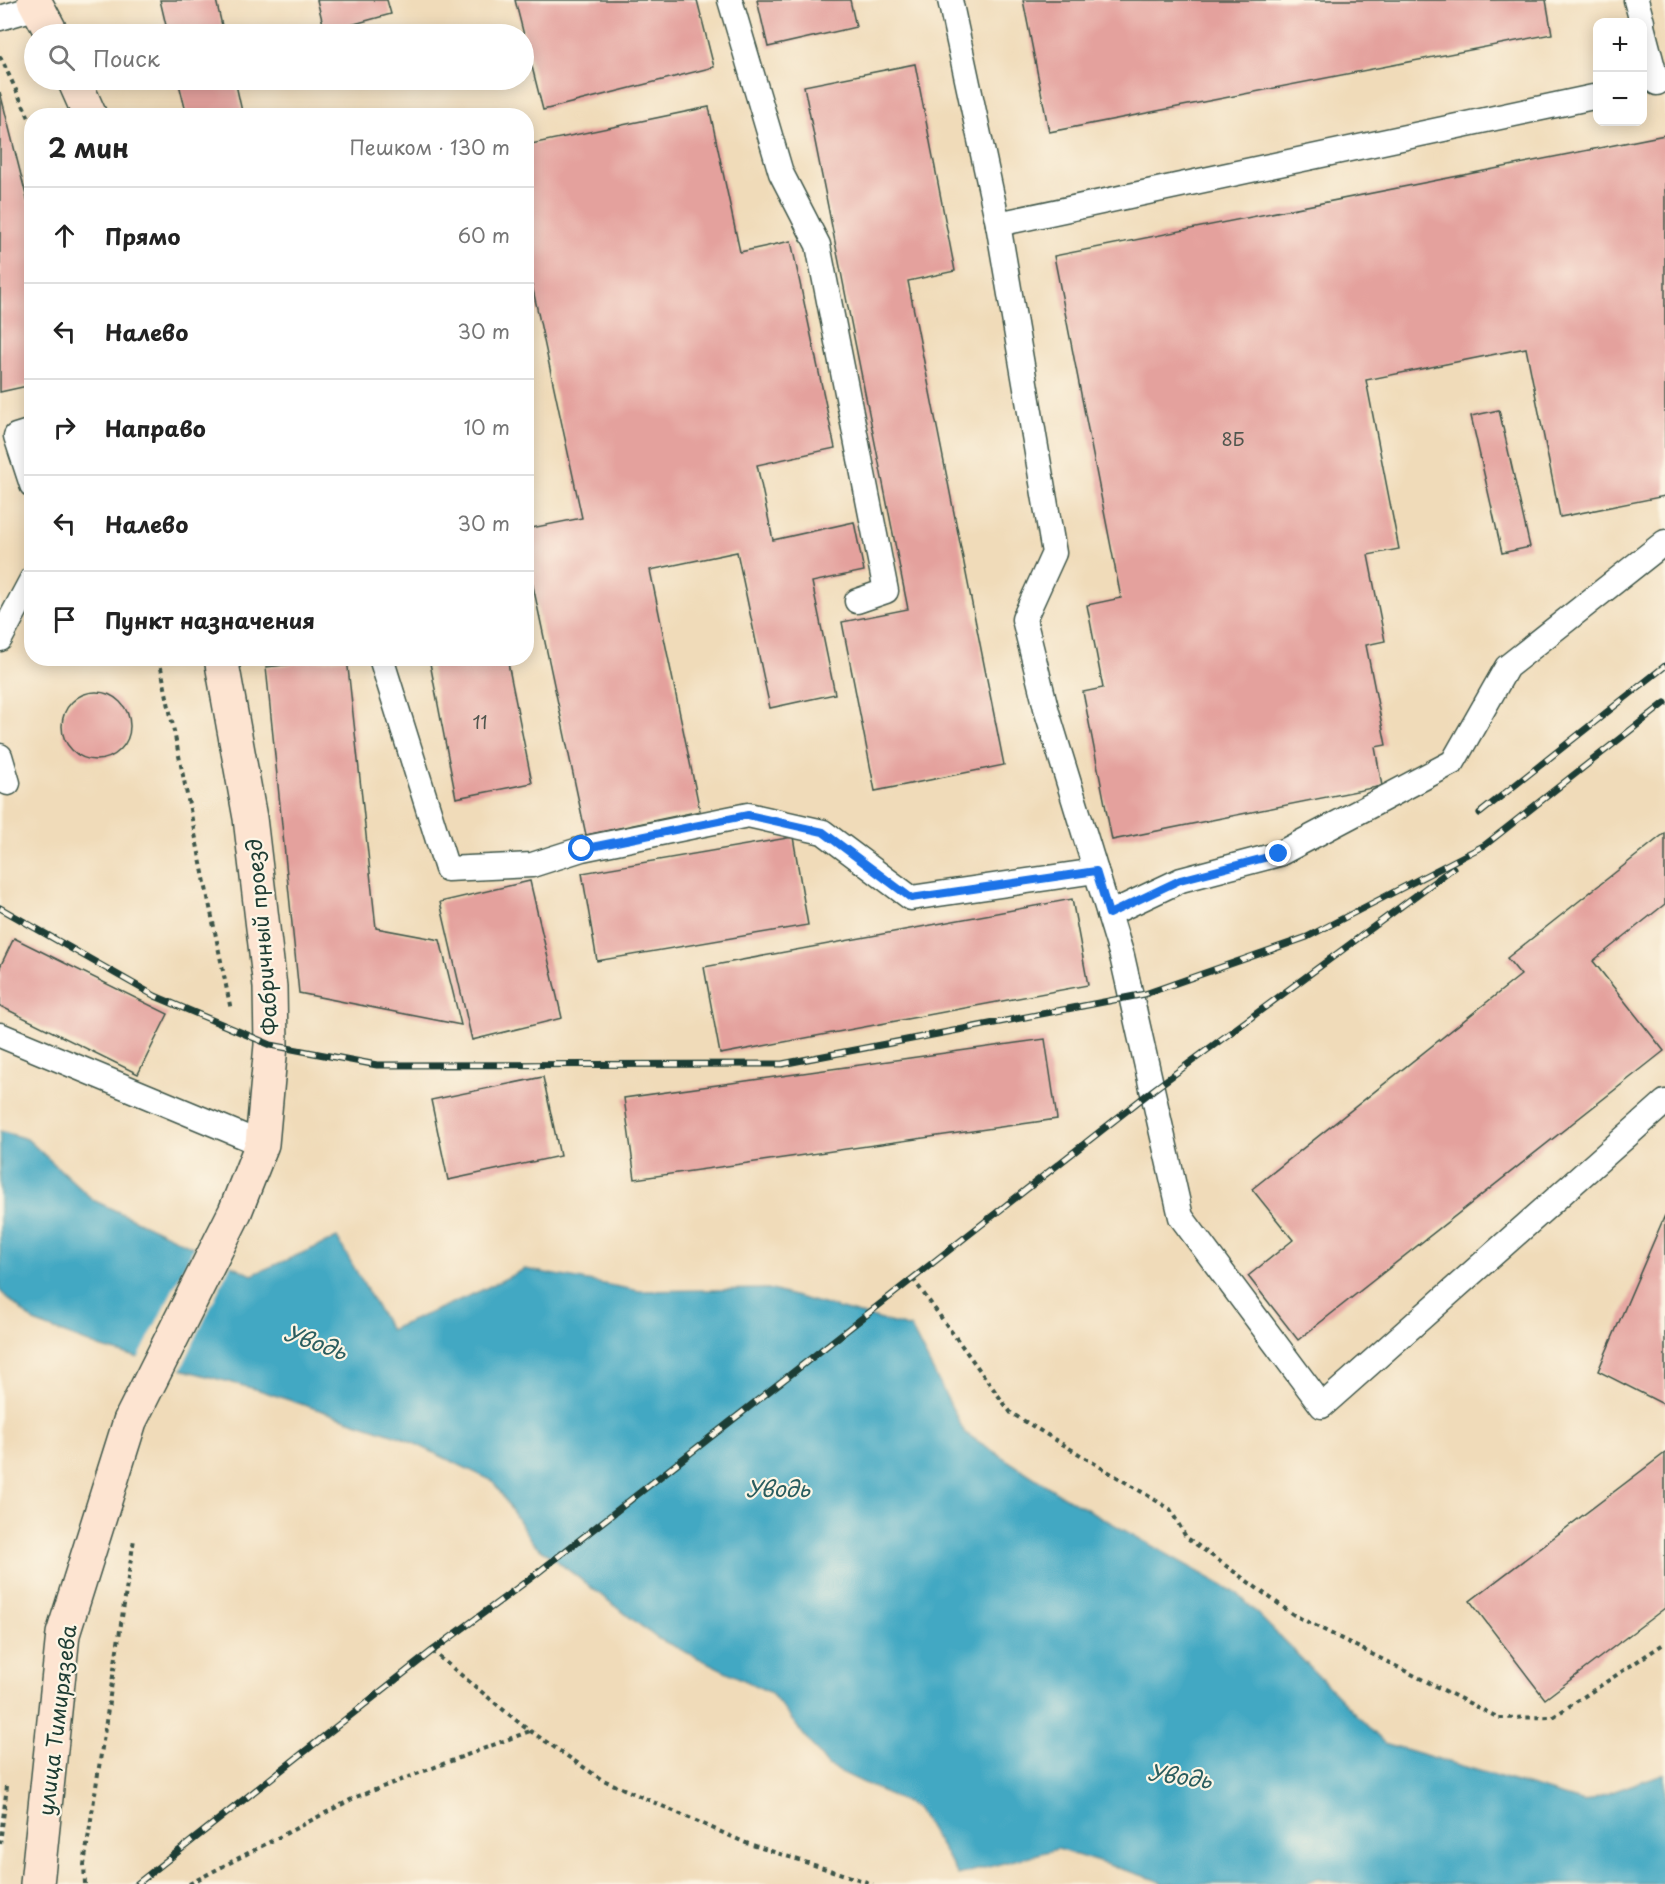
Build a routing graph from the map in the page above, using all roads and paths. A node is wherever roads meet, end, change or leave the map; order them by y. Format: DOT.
graph roads {
  1 [pos="730,0"];
  2 [pos="950,0"];
  3 [pos="1636,0"];
  4 [pos="41,14"];
  5 [pos="0,18"];
  6 [pos="1640,18"];
  7 [pos="1647,47"];
  8 [pos="0,56"];
  9 [pos="1655,84"];
  10 [pos="78,90"];
  11 [pos="1593,97"];
  12 [pos="24,108"];
  13 [pos="86,108"];
  14 [pos="998,224"];
  15 [pos="16,436"];
  16 [pos="24,460"];
  17 [pos="1665,542"];
  18 [pos="24,594"];
  19 [pos="857,601"];
  20 [pos="0,639"];
  21 [pos="161,666"];
  22 [pos="222,666"];
  23 [pos="384,666"];
  24 [pos="0,756"];
  25 [pos="8,783"];
  26 [pos="1096,871"];
  27 [pos="1109,914"];
  28 [pos="233,1020"];
  29 [pos="0,1035"];
  30 [pos="1665,1102"];
  31 [pos="262,1144"];
  32 [pos="235,1212"];
  33 [pos="913,1280"];
  34 [pos="134,1539"];
  35 [pos="1665,1643"];
  36 [pos="432,1651"];
  37 [pos="530,1731"];
  38 [pos="37,1884"];
  39 [pos="85,1884"];
  40 [pos="189,1884"];
  41 [pos="873,1884"];
  1 -- 19 [label="lane"];
  2 -- 14 [label="lane"];
  3 -- 6 [label="lane"];
  4 -- 5 [label="lane"];
  7 -- 9 [label="lane"];
  8 -- 12 [label="path"];
  10 -- 13 [label="main road"];
  11 -- 14 [label="lane"];
  14 -- 26 [label="lane"];
  15 -- 16 [label="lane"];
  17 -- 27 [label="lane"];
  18 -- 20 [label="lane"];
  21 -- 28 [label="path"];
  22 -- 31 [label="main road, Фабричный проезд"];
  23 -- 26 [label="lane"];
  24 -- 25 [label="lane"];
  26 -- 27 [label="lane"];
  27 -- 30 [label="lane"];
  29 -- 31 [label="lane"];
  31 -- 32 [label="main road, Фабричный проезд"];
  32 -- 38 [label="main road, улица Тимирязева"];
  33 -- 35 [label="path"];
  34 -- 39 [label="path"];
  36 -- 37 [label="path"];
  37 -- 40 [label="path"];
  37 -- 41 [label="path"];
}
